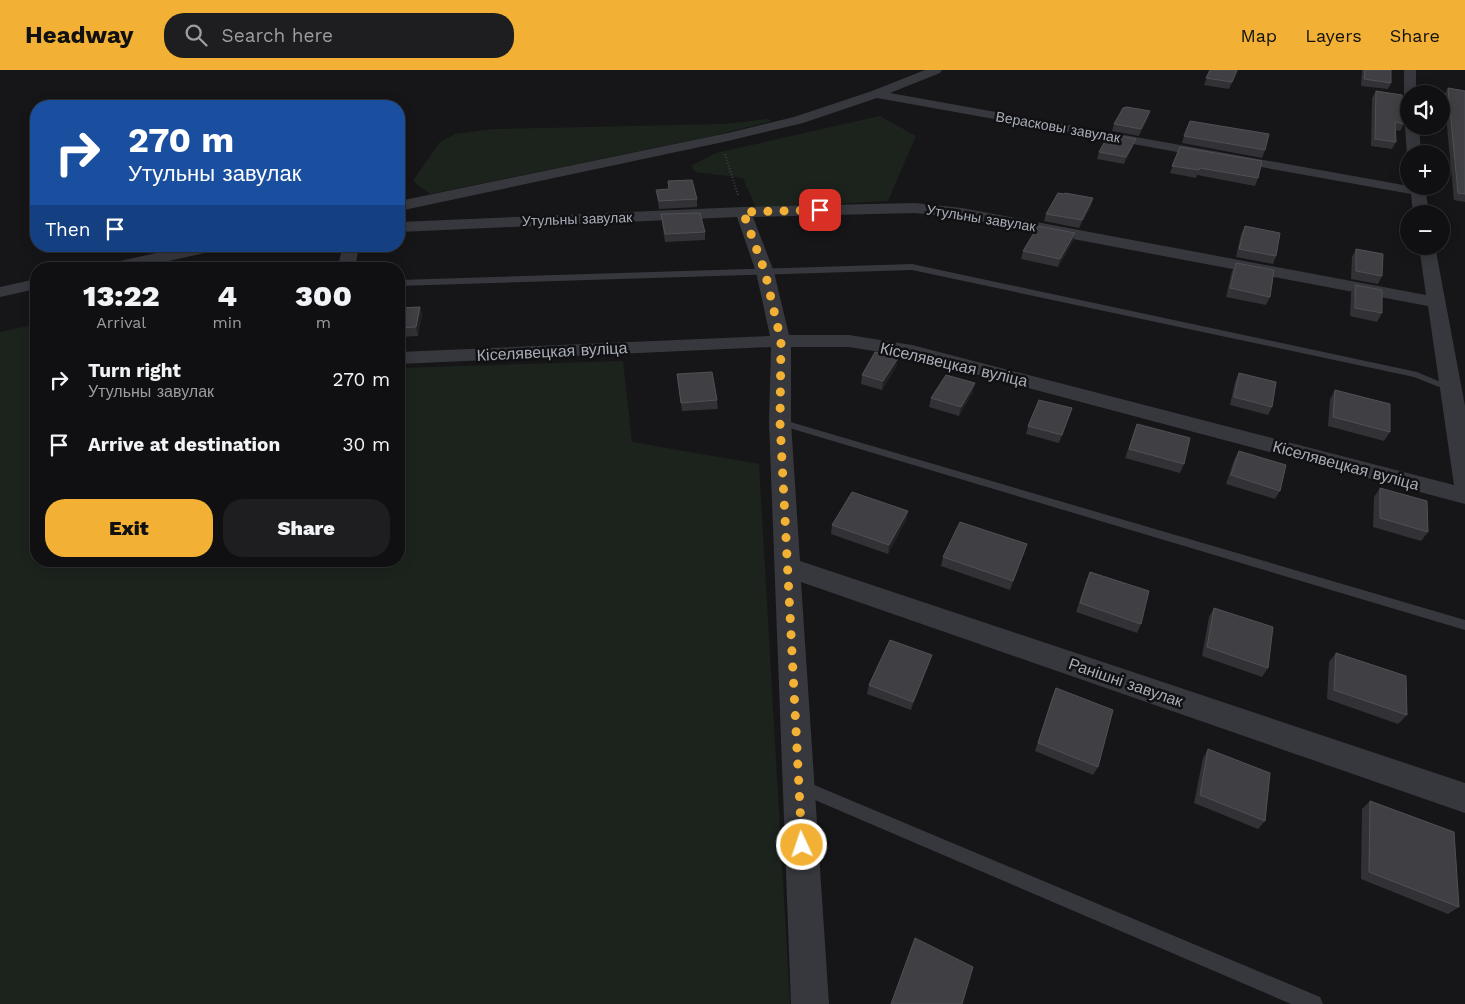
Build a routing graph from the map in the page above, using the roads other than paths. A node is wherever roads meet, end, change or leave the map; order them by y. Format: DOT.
graph roads {
  1 [pos="936,70"];
  2 [pos="1410,70"];
  3 [pos="1410,85"];
  4 [pos="876,94"];
  5 [pos="1400,186"];
  6 [pos="405,205"];
  7 [pos="743,212"];
  8 [pos="405,227"];
  9 [pos="185,252"];
  10 [pos="1428,255"];
  11 [pos="140,262"];
  12 [pos="765,272"];
  13 [pos="405,283"];
  14 [pos="30,285"];
  15 [pos="0,292"];
  16 [pos="1436,302"];
  17 [pos="781,341"];
  18 [pos="405,358"];
  19 [pos="1458,390"];
  20 [pos="780,422"];
  21 [pos="1465,484"];
  22 [pos="1465,496"];
  23 [pos="788,567"];
  24 [pos="1465,626"];
  25 [pos="799,786"];
  26 [pos="1465,798"];
  27 [pos="810,1004"];
  28 [pos="1313,1004"];
  1 -- 4 [label="street"];
  2 -- 3 [label="street"];
  4 -- 5 [label="street, Верасковы завулак"];
  4 -- 6 [label="street"];
  7 -- 8 [label="street, Утульны завулак"];
  7 -- 12 [label="street"];
  7 -- 16 [label="street, Утульны завулак"];
  9 -- 11 [label="street"];
  10 -- 16 [label="street"];
  12 -- 13 [label="lane"];
  12 -- 17 [label="street"];
  12 -- 19 [label="lane"];
  14 -- 15 [label="street"];
  16 -- 19 [label="street"];
  17 -- 18 [label="street, Кіселявецкая вуліца"];
  17 -- 20 [label="street"];
  17 -- 22 [label="street, Кіселявецкая вуліца"];
  19 -- 21 [label="street"];
  20 -- 23 [label="street"];
  20 -- 24 [label="lane"];
  23 -- 25 [label="street"];
  23 -- 26 [label="street, Ранішні завулак"];
  25 -- 27 [label="street"];
  25 -- 28 [label="lane"];
}
